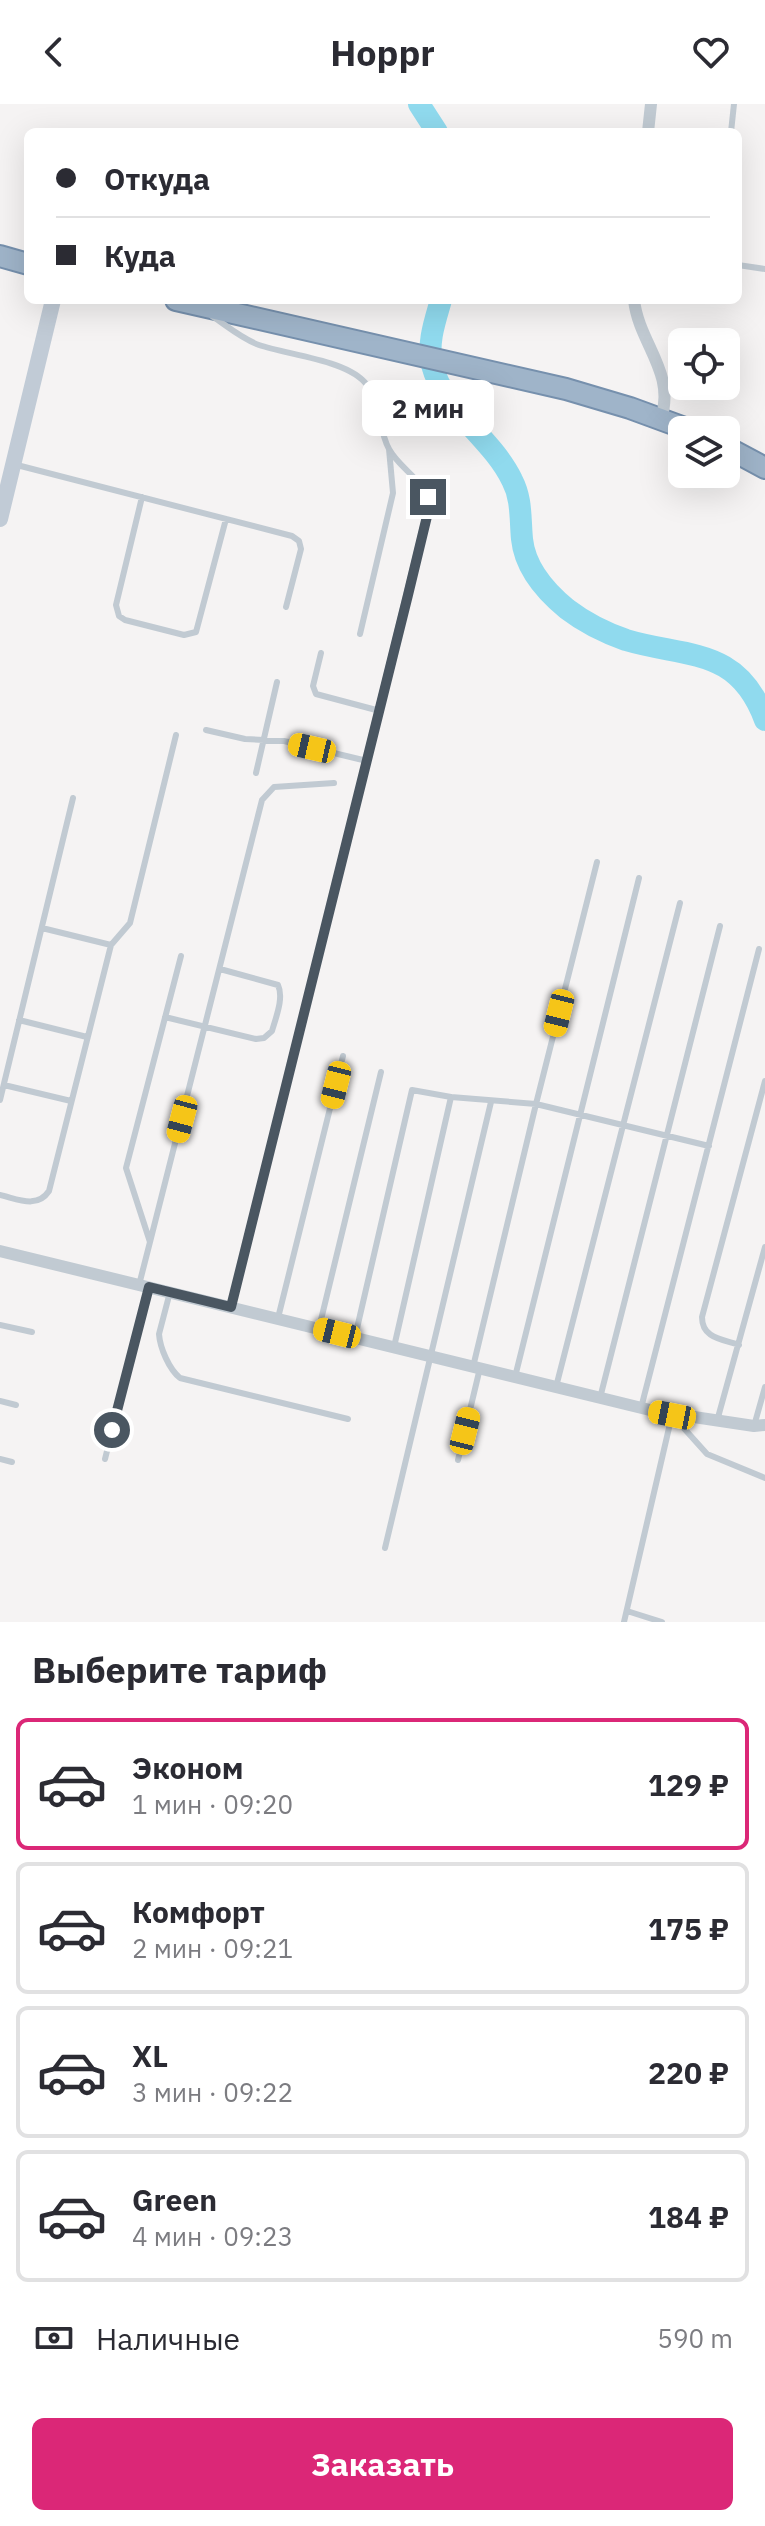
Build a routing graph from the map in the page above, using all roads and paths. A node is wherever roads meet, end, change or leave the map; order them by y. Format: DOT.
graph roads {
  1 [pos="651,104"];
  2 [pos="734,104"];
  3 [pos="648,128"];
  4 [pos="731,128"];
  5 [pos="0,256"];
  6 [pos="24,263"];
  7 [pos="742,266"];
  8 [pos="765,269"];
  9 [pos="52,304"];
  10 [pos="189,304"];
  11 [pos="195,304"];
  12 [pos="635,304"];
  13 [pos="661,419"];
  14 [pos="668,422"];
  15 [pos="389,449"];
  16 [pos="740,455"];
  17 [pos="13,464"];
  18 [pos="765,468"];
  19 [pos="142,497"];
  20 [pos="0,519"];
  21 [pos="226,519"];
  22 [pos="286,607"];
  23 [pos="360,634"];
  24 [pos="321,653"];
  25 [pos="277,682"];
  26 [pos="380,711"];
  27 [pos="206,730"];
  28 [pos="176,735"];
  29 [pos="263,740"];
  30 [pos="367,761"];
  31 [pos="256,773"];
  32 [pos="334,783"];
  33 [pos="73,798"];
  34 [pos="597,862"];
  35 [pos="639,878"];
  36 [pos="680,903"];
  37 [pos="720,926"];
  38 [pos="42,928"];
  39 [pos="111,945"];
  40 [pos="759,949"];
  41 [pos="181,956"];
  42 [pos="220,969"];
  43 [pos="165,1017"];
  44 [pos="19,1020"];
  45 [pos="206,1027"];
  46 [pos="87,1037"];
  47 [pos="343,1056"];
  48 [pos="381,1072"];
  49 [pos="765,1081"];
  50 [pos="4,1085"];
  51 [pos="451,1097"];
  52 [pos="0,1100"];
  53 [pos="71,1101"];
  54 [pos="491,1102"];
  55 [pos="536,1104"];
  56 [pos="579,1114"];
  57 [pos="624,1125"];
  58 [pos="666,1136"];
  59 [pos="709,1146"];
  60 [pos="0,1195"];
  61 [pos="150,1242"];
  62 [pos="765,1247"];
  63 [pos="0,1251"];
  64 [pos="144,1286"];
  65 [pos="170,1292"];
  66 [pos="231,1307"];
  67 [pos="278,1318"];
  68 [pos="0,1325"];
  69 [pos="319,1328"];
  70 [pos="32,1332"];
  71 [pos="355,1337"];
  72 [pos="739,1345"];
  73 [pos="394,1347"];
  74 [pos="431,1356"];
  75 [pos="477,1367"];
  76 [pos="515,1377"];
  77 [pos="556,1387"];
  78 [pos="765,1387"];
  79 [pos="600,1398"];
  80 [pos="0,1401"];
  81 [pos="16,1405"];
  82 [pos="641,1408"];
  83 [pos="672,1415"];
  84 [pos="348,1419"];
  85 [pos="717,1421"];
  86 [pos="760,1426"];
  87 [pos="0,1459"];
  88 [pos="105,1459"];
  89 [pos="458,1460"];
  90 [pos="12,1462"];
  91 [pos="765,1478"];
  92 [pos="385,1548"];
  93 [pos="627,1611"];
  94 [pos="624,1622"];
  95 [pos="662,1622"];
  1 -- 3 [label="street"];
  2 -- 4 [label="lane"];
  5 -- 6 [label="highway"];
  7 -- 8 [label="lane"];
  9 -- 17 [label="main road"];
  10 -- 15 [label="lane"];
  11 -- 13 [label="highway"];
  12 -- 13 [label="street"];
  13 -- 14 [label="highway"];
  15 -- 23 [label="lane"];
  15 -- 26 [label="lane"];
  16 -- 18 [label="highway"];
  17 -- 19 [label="lane"];
  17 -- 20 [label="main road"];
  19 -- 21 [label="lane"];
  19 -- 21 [label="lane"];
  21 -- 22 [label="lane"];
  24 -- 26 [label="lane"];
  25 -- 29 [label="lane"];
  26 -- 30 [label="lane"];
  27 -- 29 [label="lane"];
  28 -- 39 [label="lane"];
  29 -- 30 [label="lane"];
  29 -- 31 [label="lane"];
  30 -- 66 [label="lane"];
  32 -- 42 [label="lane"];
  33 -- 38 [label="lane"];
  34 -- 55 [label="lane"];
  35 -- 56 [label="lane"];
  36 -- 57 [label="lane"];
  37 -- 58 [label="lane"];
  38 -- 39 [label="lane"];
  38 -- 44 [label="lane"];
  39 -- 46 [label="lane"];
  40 -- 59 [label="lane"];
  41 -- 43 [label="lane"];
  42 -- 45 [label="lane"];
  42 -- 45 [label="lane"];
  43 -- 45 [label="lane"];
  43 -- 61 [label="lane"];
  44 -- 46 [label="lane"];
  44 -- 50 [label="lane"];
  45 -- 61 [label="lane"];
  46 -- 53 [label="lane"];
  47 -- 67 [label="lane"];
  48 -- 69 [label="lane"];
  49 -- 72 [label="lane"];
  50 -- 52 [label="lane"];
  50 -- 53 [label="lane"];
  51 -- 54 [label="lane"];
  51 -- 71 [label="lane"];
  51 -- 73 [label="lane"];
  53 -- 60 [label="lane"];
  54 -- 55 [label="lane"];
  54 -- 74 [label="lane"];
  55 -- 56 [label="lane"];
  55 -- 75 [label="lane"];
  56 -- 57 [label="lane"];
  56 -- 76 [label="lane"];
  57 -- 58 [label="lane"];
  57 -- 77 [label="lane"];
  58 -- 59 [label="lane"];
  58 -- 79 [label="lane"];
  59 -- 82 [label="lane"];
  61 -- 64 [label="lane"];
  62 -- 72 [label="lane"];
  63 -- 64 [label="street"];
  64 -- 65 [label="street"];
  64 -- 88 [label="lane"];
  65 -- 66 [label="street"];
  65 -- 84 [label="lane"];
  66 -- 67 [label="street"];
  67 -- 69 [label="street"];
  68 -- 70 [label="lane"];
  69 -- 71 [label="street"];
  71 -- 73 [label="street"];
  72 -- 85 [label="lane"];
  73 -- 74 [label="street"];
  74 -- 75 [label="street"];
  74 -- 92 [label="lane"];
  75 -- 76 [label="street"];
  75 -- 89 [label="lane"];
  76 -- 77 [label="street"];
  77 -- 79 [label="street"];
  78 -- 86 [label="lane"];
  79 -- 82 [label="street"];
  80 -- 81 [label="lane"];
  82 -- 83 [label="street"];
  83 -- 85 [label="street"];
  83 -- 91 [label="lane"];
  83 -- 93 [label="lane"];
  85 -- 86 [label="street"];
  87 -- 90 [label="lane"];
  93 -- 94 [label="lane"];
  93 -- 95 [label="lane"];
}
